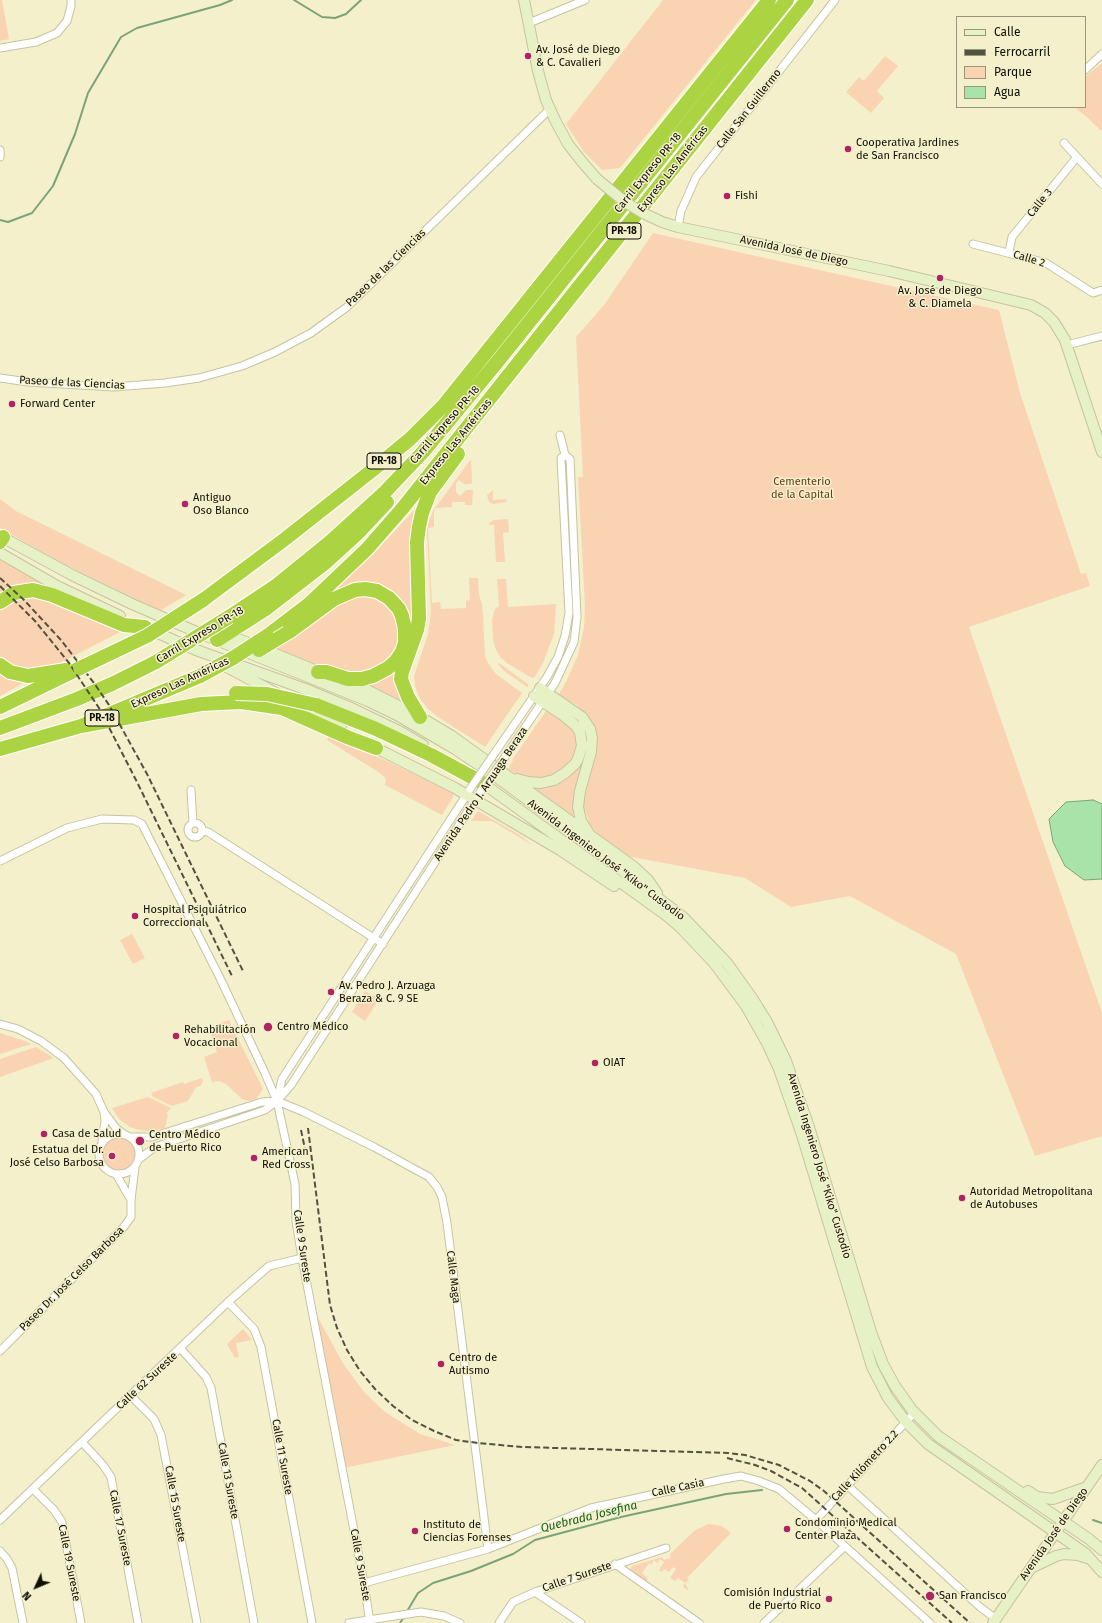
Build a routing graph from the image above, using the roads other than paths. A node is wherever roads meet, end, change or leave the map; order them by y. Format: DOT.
graph roads {
  1 [pos="71,0"];
  2 [pos="524,0"];
  3 [pos="585,0"];
  4 [pos="769,0"];
  5 [pos="787,0"];
  6 [pos="807,0"];
  7 [pos="835,0"];
  8 [pos="529,23"];
  9 [pos="0,48"];
  10 [pos="1102,54"];
  11 [pos="1086,69"];
  12 [pos="550,109"];
  13 [pos="1064,143"];
  14 [pos="0,150"];
  15 [pos="0,157"];
  16 [pos="1077,157"];
  17 [pos="1102,184"];
  18 [pos="678,227"];
  19 [pos="973,244"];
  20 [pos="1009,252"];
  21 [pos="1102,290"];
  22 [pos="1102,336"];
  23 [pos="1067,346"];
  24 [pos="0,378"];
  25 [pos="479,413"];
  26 [pos="560,435"];
  27 [pos="423,452"];
  28 [pos="1102,452"];
  29 [pos="565,455"];
  30 [pos="1,539"];
  31 [pos="0,554"];
  32 [pos="0,602"];
  33 [pos="146,627"];
  34 [pos="221,638"];
  35 [pos="196,650"];
  36 [pos="238,655"];
  37 [pos="0,665"];
  38 [pos="80,668"];
  39 [pos="318,672"];
  40 [pos="541,695"];
  41 [pos="0,707"];
  42 [pos="420,716"];
  43 [pos="124,719"];
  44 [pos="81,726"];
  45 [pos="0,728"];
  46 [pos="376,748"];
  47 [pos="0,749"];
  48 [pos="501,771"];
  49 [pos="191,790"];
  50 [pos="474,792"];
  51 [pos="193,823"];
  52 [pos="202,831"];
  53 [pos="590,835"];
  54 [pos="0,860"];
  55 [pos="660,899"];
  56 [pos="649,905"];
  57 [pos="373,938"];
  58 [pos="383,944"];
  59 [pos="0,1024"];
  60 [pos="277,1101"];
  61 [pos="104,1112"];
  62 [pos="127,1136"];
  63 [pos="102,1143"];
  64 [pos="137,1163"];
  65 [pos="116,1174"];
  66 [pos="131,1200"];
  67 [pos="302,1258"];
  68 [pos="228,1302"];
  69 [pos="181,1349"];
  70 [pos="0,1351"];
  71 [pos="131,1396"];
  72 [pos="914,1413"];
  73 [pos="906,1422"];
  74 [pos="82,1442"];
  75 [pos="1102,1465"];
  76 [pos="847,1485"];
  77 [pos="1010,1486"];
  78 [pos="1087,1487"];
  79 [pos="33,1489"];
  80 [pos="0,1520"];
  81 [pos="816,1520"];
  82 [pos="1063,1521"];
  83 [pos="1055,1532"];
  84 [pos="844,1547"];
  85 [pos="666,1548"];
  86 [pos="488,1549"];
  87 [pos="1102,1550"];
  88 [pos="0,1551"];
  89 [pos="1091,1559"];
  90 [pos="615,1564"];
  91 [pos="1031,1568"];
  92 [pos="1102,1572"];
  93 [pos="364,1583"];
  94 [pos="535,1592"];
  95 [pos="369,1621"];
  96 [pos="994,1621"];
  97 [pos="23,1623"];
  98 [pos="81,1623"];
  99 [pos="138,1623"];
  100 [pos="197,1623"];
  101 [pos="254,1623"];
  102 [pos="312,1623"];
  103 [pos="349,1623"];
  104 [pos="460,1623"];
  105 [pos="499,1623"];
  106 [pos="581,1623"];
  107 [pos="699,1623"];
  108 [pos="764,1623"];
  109 [pos="930,1623"];
  1 -- 9 [label="street"];
  2 -- 8 [label="main road, Avenida José de Diego"];
  3 -- 8 [label="street"];
  4 -- 38 [label="highway, PR-18, bridge"];
  5 -- 27 [label="highway, Carril Expreso PR-18"];
  6 -- 25 [label="highway, Expreso Las Américas / PR-18"];
  7 -- 18 [label="street, Calle San Guillermo"];
  8 -- 12 [label="main road, Avenida José de Diego"];
  10 -- 11 [label="street"];
  12 -- 18 [label="main road, Avenida José de Diego, bridge"];
  12 -- 24 [label="street, Paseo de las Ciencias"];
  13 -- 16 [label="street"];
  14 -- 15 [label="street"];
  16 -- 17 [label="street"];
  16 -- 20 [label="street, Calle 3"];
  18 -- 23 [label="main road, Avenida José de Diego"];
  19 -- 20 [label="street, Calle 2"];
  20 -- 21 [label="street, Calle 2"];
  22 -- 23 [label="street"];
  23 -- 28 [label="main road, Avenida José de Diego"];
  25 -- 36 [label="highway, Expreso Las Américas / PR-18, bridge"];
  25 -- 42 [label="highway"];
  26 -- 29 [label="street, Avenida Pedro J. Arzuaga Beraza"];
  27 -- 34 [label="highway"];
  27 -- 45 [label="highway, Carril Expreso PR-18, bridge"];
  29 -- 40 [label="street, Avenida Pedro J. Arzuaga Beraza"];
  29 -- 40 [label="street, Avenida Pedro J. Arzuaga Beraza"];
  30 -- 34 [label="main road, Avenida Ingeniero José \"Kiko\" Custodio"];
  31 -- 33 [label="main road, Avenida Ingeniero José \"Kiko\" Custodio"];
  32 -- 33 [label="highway"];
  33 -- 35 [label="main road, Avenida Ingeniero José \"Kiko\" Custodio"];
  34 -- 39 [label="main road"];
  34 -- 55 [label="main road, Avenida Ingeniero José \"Kiko\" Custodio"];
  35 -- 46 [label="main road"];
  35 -- 50 [label="main road, Avenida Ingeniero José \"Kiko\" Custodio"];
  36 -- 39 [label="highway, bridge"];
  36 -- 44 [label="highway, Expreso Las Américas / PR-18, bridge"];
  37 -- 38 [label="highway"];
  38 -- 41 [label="highway, PR-18"];
  39 -- 42 [label="main road"];
  40 -- 48 [label="main road"];
  40 -- 50 [label="street, Avenida Pedro J. Arzuaga Beraza, bridge"];
  40 -- 50 [label="street, Avenida Pedro J. Arzuaga Beraza, bridge"];
  40 -- 53 [label="main road"];
  42 -- 48 [label="main road"];
  43 -- 44 [label="highway"];
  43 -- 46 [label="highway"];
  43 -- 50 [label="highway, bridge"];
  44 -- 47 [label="highway, Expreso Las Américas / PR-18"];
  46 -- 50 [label="main road"];
  48 -- 53 [label="main road"];
  49 -- 51 [label="street"];
  50 -- 56 [label="main road, Avenida Ingeniero José \"Kiko\" Custodio"];
  50 -- 56 [label="main road"];
  50 -- 57 [label="street, Avenida Pedro J. Arzuaga Beraza"];
  50 -- 58 [label="street, Avenida Pedro J. Arzuaga Beraza"];
  51 -- 52 [label="street"];
  51 -- 52 [label="street"];
  52 -- 57 [label="street"];
  53 -- 55 [label="main road"];
  54 -- 60 [label="street, Calle 9 Sureste"];
  55 -- 72 [label="main road, Avenida Ingeniero José \"Kiko\" Custodio"];
  56 -- 73 [label="main road, Avenida Ingeniero José \"Kiko\" Custodio"];
  57 -- 58 [label="street"];
  57 -- 60 [label="street, Avenida Pedro J. Arzuaga Beraza"];
  58 -- 60 [label="street, Avenida Pedro J. Arzuaga Beraza"];
  59 -- 61 [label="street"];
  60 -- 62 [label="street"];
  60 -- 64 [label="street, Avenida Pedro J. Arzuaga Beraza"];
  60 -- 67 [label="street, Calle 9 Sureste"];
  60 -- 86 [label="street, Calle Maga"];
  61 -- 62 [label="street"];
  61 -- 63 [label="street"];
  62 -- 63 [label="street"];
  62 -- 64 [label="street"];
  63 -- 65 [label="street"];
  64 -- 65 [label="street"];
  64 -- 66 [label="street, Paseo Dr. José Celso Barbosa"];
  65 -- 66 [label="street"];
  66 -- 70 [label="street, Paseo Dr. José Celso Barbosa"];
  67 -- 68 [label="street, Calle 62 Sureste"];
  67 -- 93 [label="street, Calle 9 Sureste"];
  68 -- 69 [label="street, Calle 62 Sureste"];
  68 -- 102 [label="street, Calle 11 Sureste"];
  69 -- 71 [label="street, Calle 62 Sureste"];
  69 -- 101 [label="street, Calle 13 Sureste"];
  71 -- 74 [label="street, Calle 62 Sureste"];
  71 -- 100 [label="street, Calle 15 Sureste"];
  72 -- 73 [label="street, Calle Kilómetro 2.2"];
  72 -- 77 [label="main road, Avenida Ingeniero José \"Kiko\" Custodio"];
  73 -- 76 [label="street, Calle Kilómetro 2.2"];
  73 -- 83 [label="main road"];
  74 -- 79 [label="street, Calle 62 Sureste"];
  74 -- 99 [label="street, Calle 17 Sureste"];
  75 -- 78 [label="main road, Avenida José de Diego"];
  76 -- 81 [label="street, Calle Kilómetro 2.2"];
  76 -- 96 [label="street"];
  77 -- 78 [label="main road"];
  77 -- 82 [label="main road, Avenida Ingeniero José \"Kiko\" Custodio"];
  78 -- 82 [label="main road, Avenida José de Diego"];
  79 -- 80 [label="street, Calle 62 Sureste"];
  79 -- 98 [label="street, Calle 19 Sureste"];
  81 -- 84 [label="street, Calle Casia"];
  81 -- 86 [label="street, Calle Casia"];
  82 -- 83 [label="main road, Avenida José de Diego"];
  82 -- 87 [label="main road, Avenida Ingeniero José \"Kiko\" Custodio"];
  83 -- 89 [label="main road"];
  83 -- 91 [label="main road, Avenida José de Diego"];
  84 -- 108 [label="street"];
  84 -- 109 [label="street, Calle Casia"];
  85 -- 90 [label="street, Calle 7 Sureste"];
  86 -- 93 [label="street, Calle Casia"];
  88 -- 97 [label="street"];
  89 -- 91 [label="main road"];
  89 -- 92 [label="main road"];
  90 -- 94 [label="street, Calle 7 Sureste"];
  90 -- 107 [label="street"];
  91 -- 96 [label="main road, Avenida José de Diego"];
  93 -- 95 [label="street, Calle 9 Sureste"];
  94 -- 105 [label="street, Calle 7 Sureste"];
  94 -- 106 [label="street"];
  95 -- 103 [label="street"];
  95 -- 104 [label="street"];
}
